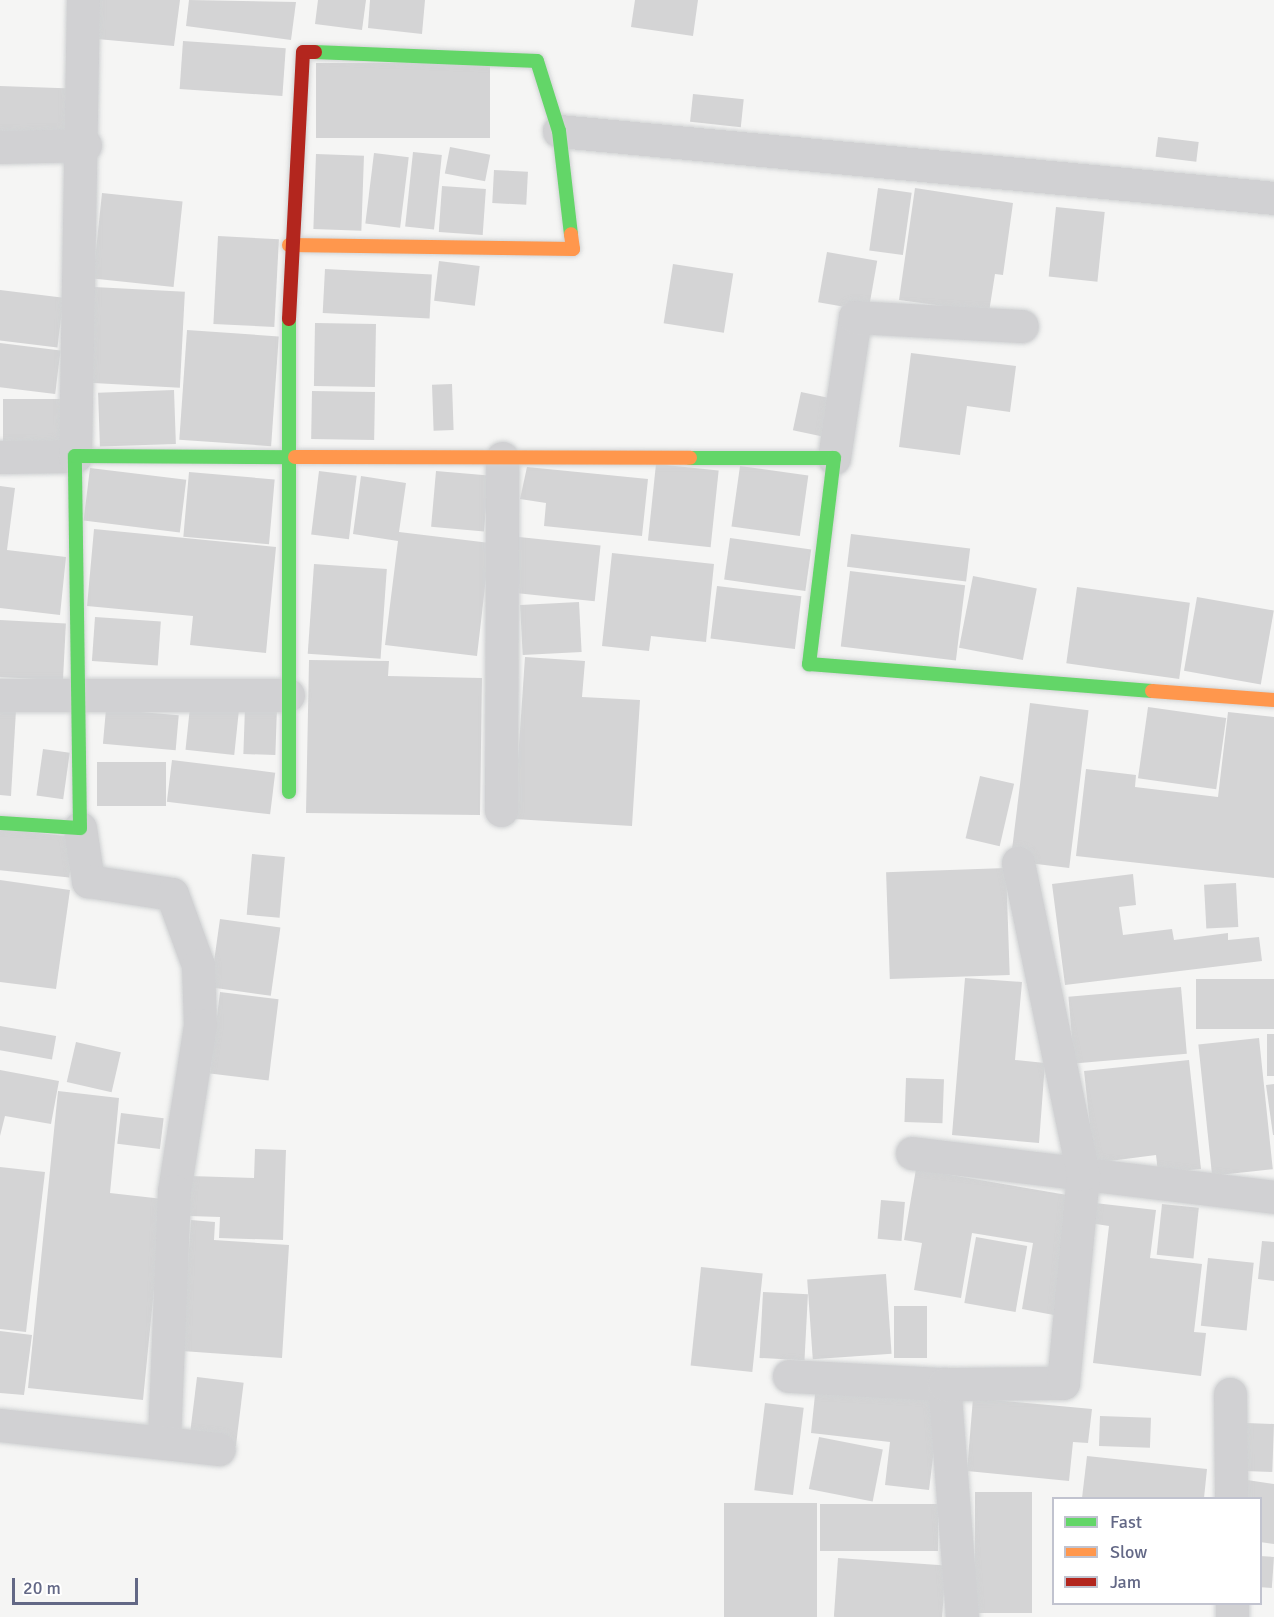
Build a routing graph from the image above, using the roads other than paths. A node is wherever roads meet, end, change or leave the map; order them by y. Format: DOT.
graph roads {
  1 [pos="83,0"];
  2 [pos="559,131"];
  3 [pos="85,145"];
  4 [pos="0,147"];
  5 [pos="1274,198"];
  6 [pos="289,245"];
  7 [pos="1023,326"];
  8 [pos="75,456"];
  9 [pos="0,457"];
  10 [pos="291,457"];
  11 [pos="502,458"];
  12 [pos="834,458"];
  13 [pos="82,693"];
  14 [pos="0,695"];
  15 [pos="288,695"];
  16 [pos="1274,700"];
  17 [pos="289,792"];
  18 [pos="501,810"];
  19 [pos="0,823"];
  20 [pos="81,828"];
  21 [pos="1018,863"];
  22 [pos="912,1154"];
  23 [pos="1083,1174"];
  24 [pos="1274,1197"];
  25 [pos="789,1376"];
  26 [pos="944,1384"];
  27 [pos="1230,1394"];
  28 [pos="0,1425"];
  29 [pos="164,1443"];
  30 [pos="219,1449"];
  31 [pos="1231,1497"];
  32 [pos="962,1617"];
  1 -- 3 [label="street"];
  2 -- 5 [label="street"];
  2 -- 6 [label="street"];
  2 -- 6 [label="street"];
  3 -- 4 [label="street"];
  3 -- 8 [label="street"];
  6 -- 10 [label="street"];
  7 -- 12 [label="street"];
  8 -- 9 [label="street"];
  8 -- 10 [label="street"];
  8 -- 13 [label="street"];
  10 -- 11 [label="street"];
  10 -- 15 [label="street"];
  11 -- 12 [label="street"];
  11 -- 18 [label="street"];
  12 -- 16 [label="street"];
  13 -- 14 [label="street"];
  13 -- 15 [label="street"];
  13 -- 20 [label="street"];
  15 -- 17 [label="street"];
  19 -- 20 [label="street"];
  20 -- 29 [label="street"];
  21 -- 23 [label="street"];
  22 -- 23 [label="street"];
  23 -- 24 [label="street"];
  23 -- 26 [label="street"];
  25 -- 26 [label="street"];
  26 -- 32 [label="street"];
  27 -- 31 [label="street"];
  28 -- 29 [label="street"];
  29 -- 30 [label="street"];
}
